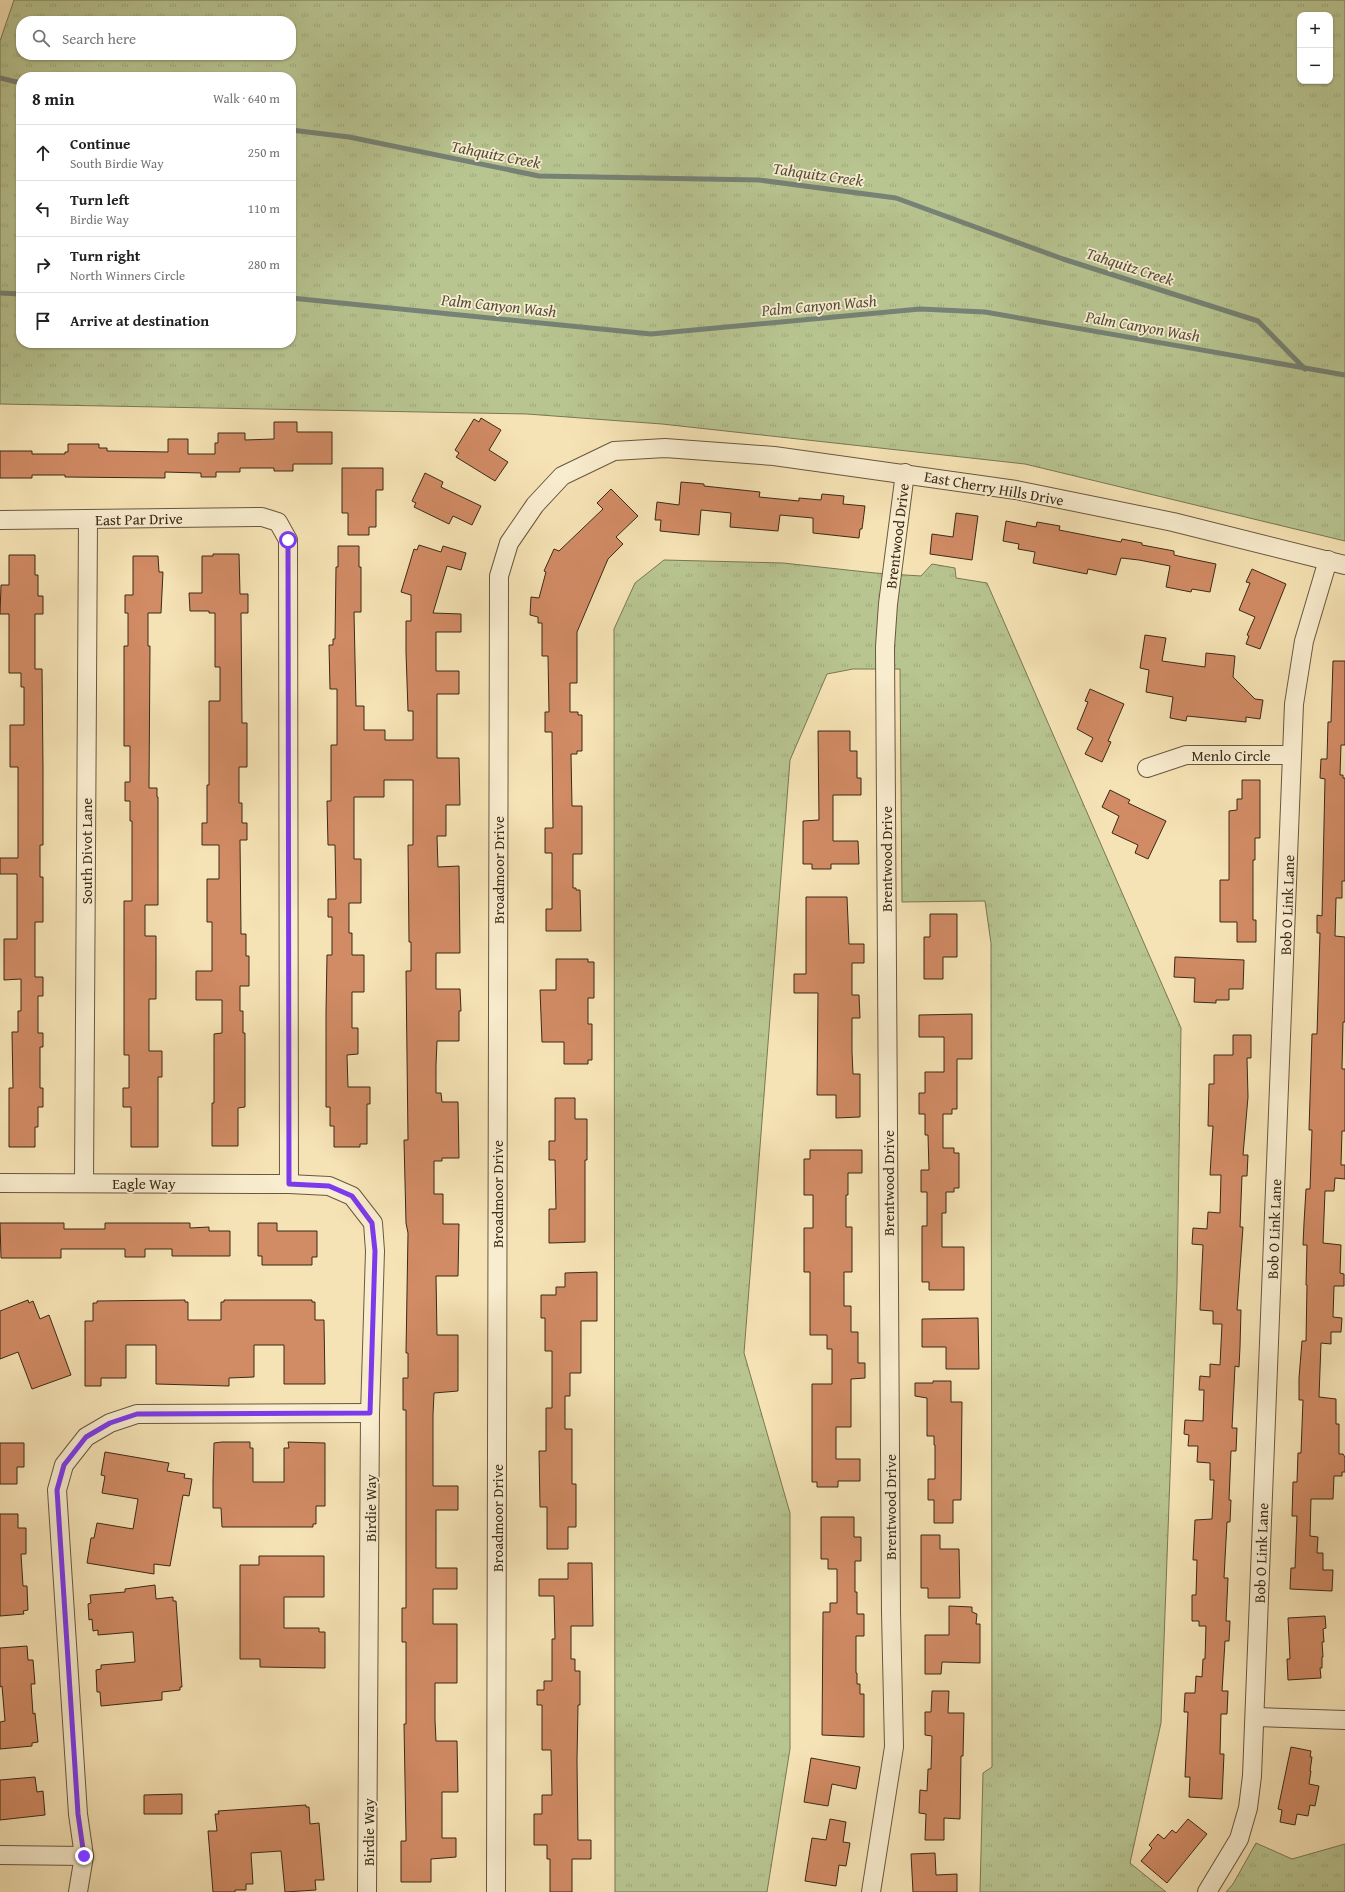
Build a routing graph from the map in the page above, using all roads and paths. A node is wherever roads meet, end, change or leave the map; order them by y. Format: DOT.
graph roads {
  1 [pos="905,473"];
  2 [pos="535,505"];
  3 [pos="0,520"];
  4 [pos="88,520"];
  5 [pos="1328,560"];
  6 [pos="1345,565"];
  7 [pos="1292,755"];
  8 [pos="1148,768"];
  9 [pos="0,1183"];
  10 [pos="84,1183"];
  11 [pos="289,1184"];
  12 [pos="370,1413"];
  13 [pos="1255,1717"];
  14 [pos="1345,1720"];
  15 [pos="0,1855"];
  16 [pos="84,1856"];
  17 [pos="78,1892"];
  18 [pos="367,1892"];
  19 [pos="496,1892"];
  20 [pos="871,1892"];
  21 [pos="1207,1892"];
  1 -- 2 [label="street, East Cherry Hills Drive"];
  1 -- 5 [label="street, East Cherry Hills Drive"];
  1 -- 20 [label="street, Brentwood Drive"];
  2 -- 19 [label="street, Broadmoor Drive"];
  3 -- 4 [label="street, East Par Drive"];
  4 -- 10 [label="street, South Divot Lane"];
  4 -- 11 [label="street, East Par Drive"];
  5 -- 6 [label="street, East Cherry Hills Drive"];
  5 -- 7 [label="street, Bob O Link Lane"];
  7 -- 8 [label="street, Menlo Circle"];
  7 -- 13 [label="street, Bob O Link Lane"];
  9 -- 10 [label="street, Eagle Way"];
  10 -- 11 [label="street, Eagle Way"];
  11 -- 12 [label="street, Birdie Way"];
  12 -- 16 [label="street"];
  12 -- 18 [label="street, Birdie Way"];
  13 -- 14 [label="street"];
  13 -- 21 [label="street, Bob O Link Lane"];
  15 -- 16 [label="street"];
  16 -- 17 [label="street"];
}
